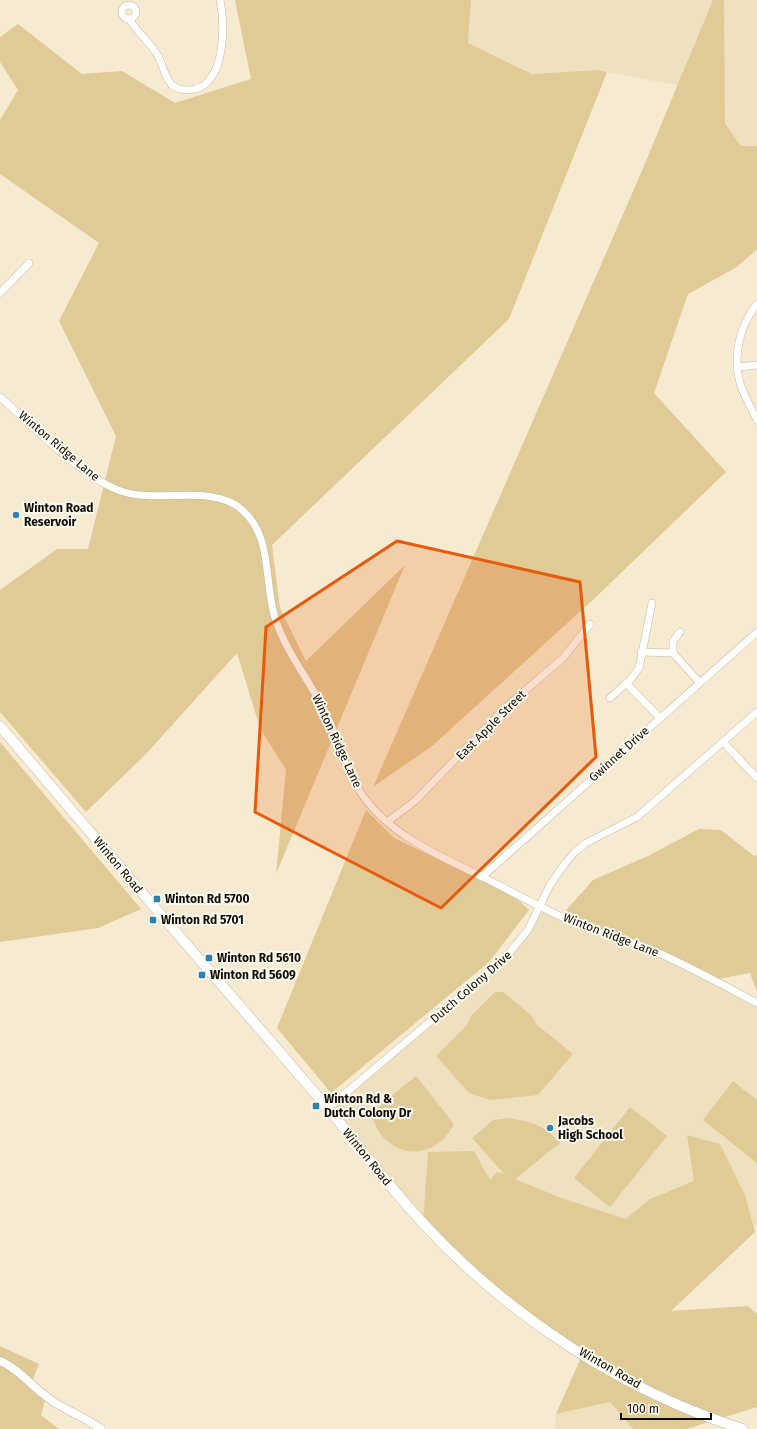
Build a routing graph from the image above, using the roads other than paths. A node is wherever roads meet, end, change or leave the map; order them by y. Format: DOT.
graph roads {
  1 [pos="220,0"];
  2 [pos="129,19"];
  3 [pos="29,263"];
  4 [pos="0,293"];
  5 [pos="757,304"];
  6 [pos="757,365"];
  7 [pos="738,367"];
  8 [pos="0,397"];
  9 [pos="757,420"];
  10 [pos="652,603"];
  11 [pos="590,624"];
  12 [pos="680,632"];
  13 [pos="757,632"];
  14 [pos="641,652"];
  15 [pos="673,653"];
  16 [pos="626,683"];
  17 [pos="700,683"];
  18 [pos="610,698"];
  19 [pos="757,712"];
  20 [pos="660,718"];
  21 [pos="0,726"];
  22 [pos="723,742"];
  23 [pos="757,778"];
  24 [pos="387,822"];
  25 [pos="482,877"];
  26 [pos="541,905"];
  27 [pos="757,1003"];
  28 [pos="328,1108"];
  29 [pos="0,1361"];
  30 [pos="101,1429"];
  31 [pos="743,1429"];
  1 -- 2 [label="street"];
  3 -- 4 [label="street"];
  5 -- 7 [label="street"];
  6 -- 7 [label="street"];
  7 -- 9 [label="street"];
  8 -- 24 [label="street, Winton Ridge Lane"];
  10 -- 14 [label="street"];
  11 -- 24 [label="street, East Apple Street"];
  12 -- 15 [label="street"];
  13 -- 17 [label="street, Gwinnet Drive"];
  14 -- 15 [label="street"];
  14 -- 16 [label="street"];
  15 -- 17 [label="street"];
  16 -- 18 [label="street"];
  16 -- 20 [label="street"];
  17 -- 20 [label="street, Gwinnet Drive"];
  19 -- 22 [label="street, Dutch Colony Drive"];
  20 -- 25 [label="street, Gwinnet Drive"];
  21 -- 28 [label="main road, Winton Road"];
  22 -- 23 [label="street"];
  22 -- 26 [label="street, Dutch Colony Drive"];
  24 -- 25 [label="street, Winton Ridge Lane"];
  25 -- 26 [label="street, Winton Ridge Lane"];
  26 -- 27 [label="street, Winton Ridge Lane"];
  26 -- 28 [label="street, Dutch Colony Drive"];
  28 -- 31 [label="main road, Winton Road"];
  29 -- 30 [label="street"];
}
